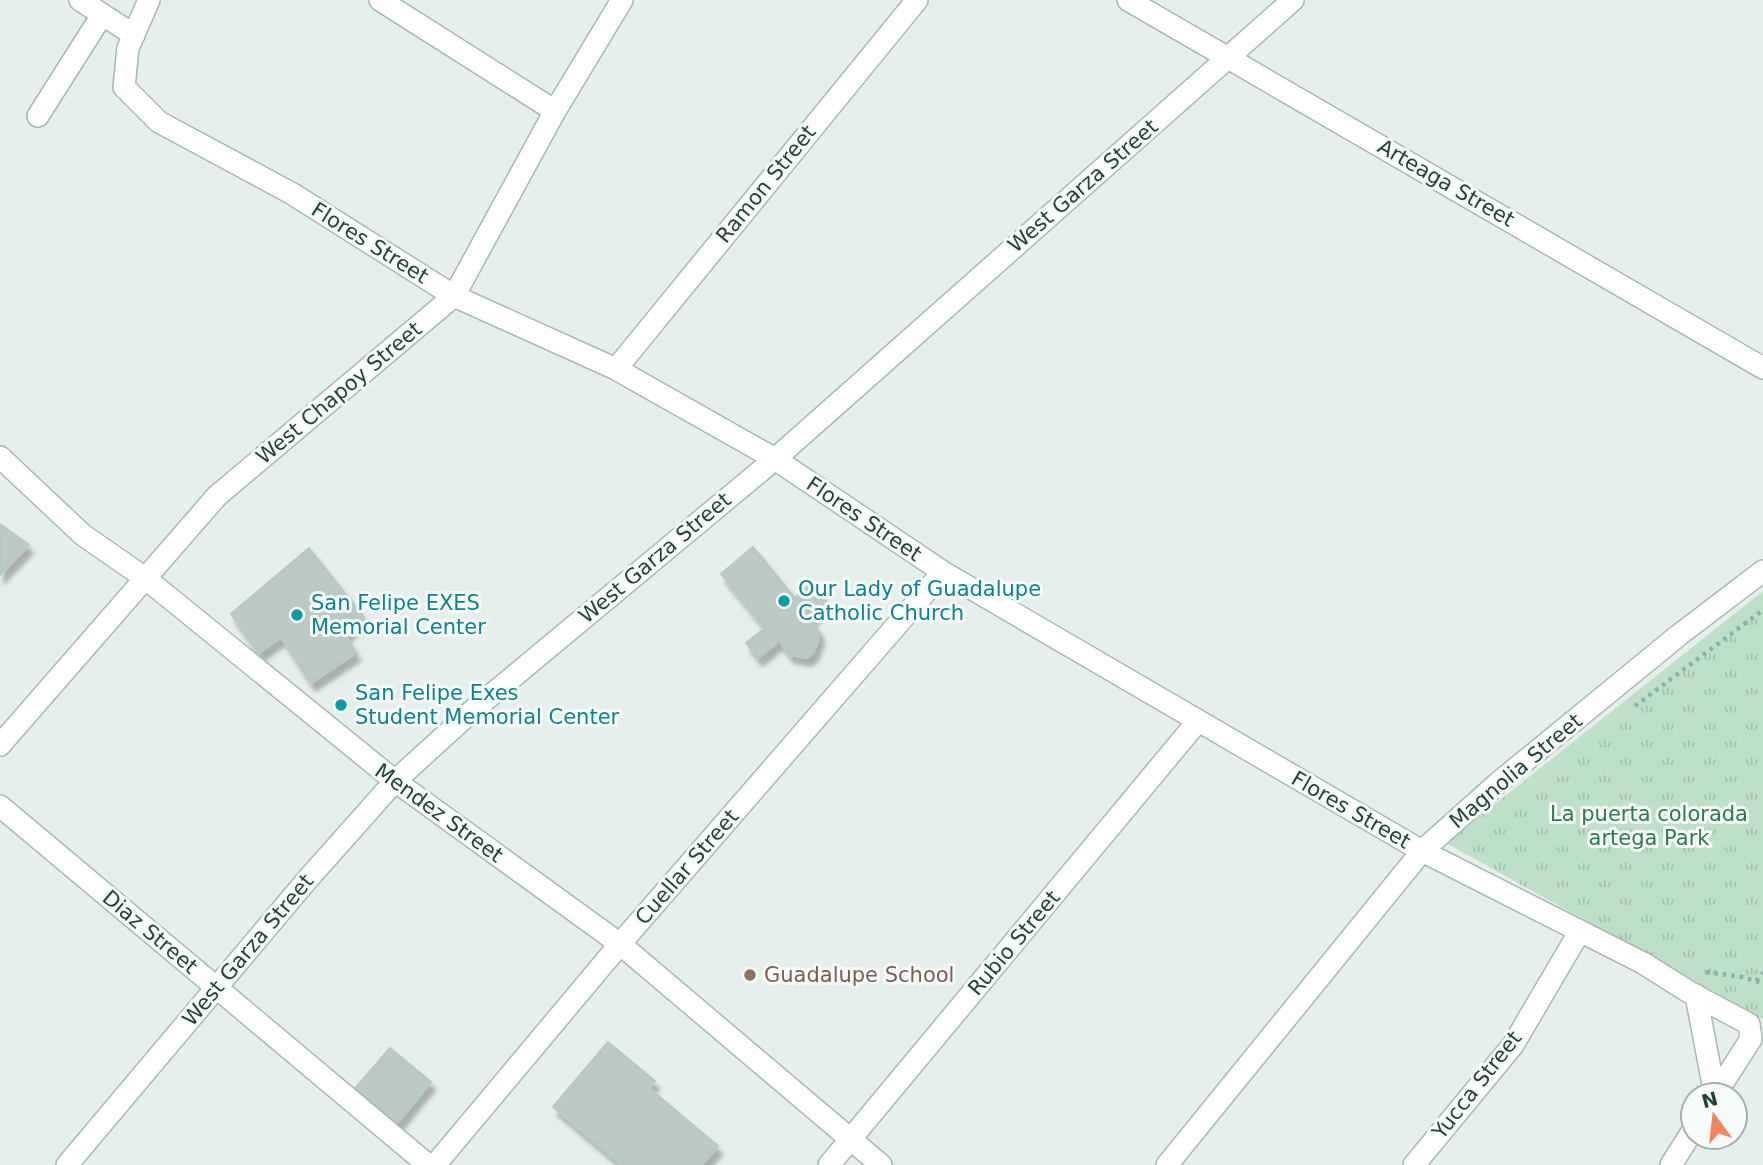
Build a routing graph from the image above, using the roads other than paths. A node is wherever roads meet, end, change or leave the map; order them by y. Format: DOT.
graph roads {
  1 [pos="79,0"];
  2 [pos="149,0"];
  3 [pos="380,0"];
  4 [pos="622,0"];
  5 [pos="917,0"];
  6 [pos="1128,0"];
  7 [pos="1293,0"];
  8 [pos="102,15"];
  9 [pos="134,35"];
  10 [pos="1229,57"];
  11 [pos="555,111"];
  12 [pos="38,116"];
  13 [pos="454,296"];
  14 [pos="1763,368"];
  15 [pos="616,369"];
  16 [pos="0,457"];
  17 [pos="775,459"];
  18 [pos="1763,571"];
  19 [pos="943,572"];
  20 [pos="145,578"];
  21 [pos="1198,722"];
  22 [pos="0,745"];
  23 [pos="395,781"];
  24 [pos="0,806"];
  25 [pos="1422,851"];
  26 [pos="1580,931"];
  27 [pos="620,944"];
  28 [pos="216,988"];
  29 [pos="1696,995"];
  30 [pos="1712,1081"];
  31 [pos="1724,1081"];
  32 [pos="850,1139"];
  33 [pos="67,1165"];
  34 [pos="428,1165"];
  35 [pos="435,1165"];
  36 [pos="829,1165"];
  37 [pos="881,1165"];
  38 [pos="1167,1165"];
  39 [pos="1414,1165"];
  1 -- 8 [label="street"];
  2 -- 9 [label="street"];
  3 -- 11 [label="street"];
  4 -- 11 [label="street, West Chapoy Street"];
  5 -- 15 [label="street, Ramon Street"];
  6 -- 10 [label="street, Arteaga Street"];
  7 -- 10 [label="street, West Garza Street"];
  8 -- 9 [label="street"];
  8 -- 12 [label="street"];
  9 -- 13 [label="street, Flores Street"];
  10 -- 14 [label="street, Arteaga Street"];
  10 -- 17 [label="street, West Garza Street"];
  11 -- 13 [label="street, West Chapoy Street"];
  13 -- 15 [label="street, Flores Street"];
  13 -- 20 [label="street, West Chapoy Street"];
  15 -- 17 [label="street, Flores Street"];
  16 -- 20 [label="street, Mendez Street"];
  17 -- 19 [label="street, Flores Street"];
  17 -- 23 [label="street, West Garza Street"];
  18 -- 25 [label="street, Magnolia Street"];
  19 -- 21 [label="street, Flores Street"];
  19 -- 27 [label="street, Cuellar Street"];
  20 -- 22 [label="street, West Chapoy Street"];
  20 -- 23 [label="street, Mendez Street"];
  21 -- 25 [label="street, Flores Street"];
  21 -- 32 [label="street, Rubio Street"];
  23 -- 27 [label="street, Mendez Street"];
  23 -- 28 [label="street, West Garza Street"];
  24 -- 28 [label="street, Diaz Street"];
  25 -- 26 [label="street, Flores Street"];
  25 -- 38 [label="street, Magnolia Street"];
  26 -- 29 [label="street, Flores Street"];
  26 -- 39 [label="street, Yucca Street"];
  27 -- 32 [label="street, Mendez Street"];
  27 -- 35 [label="street, Cuellar Street"];
  28 -- 33 [label="street, West Garza Street"];
  28 -- 34 [label="street, Diaz Street"];
  29 -- 30 [label="street"];
  29 -- 31 [label="street, Flores Street"];
  32 -- 36 [label="street, Rubio Street"];
  32 -- 37 [label="street, Mendez Street"];
}
